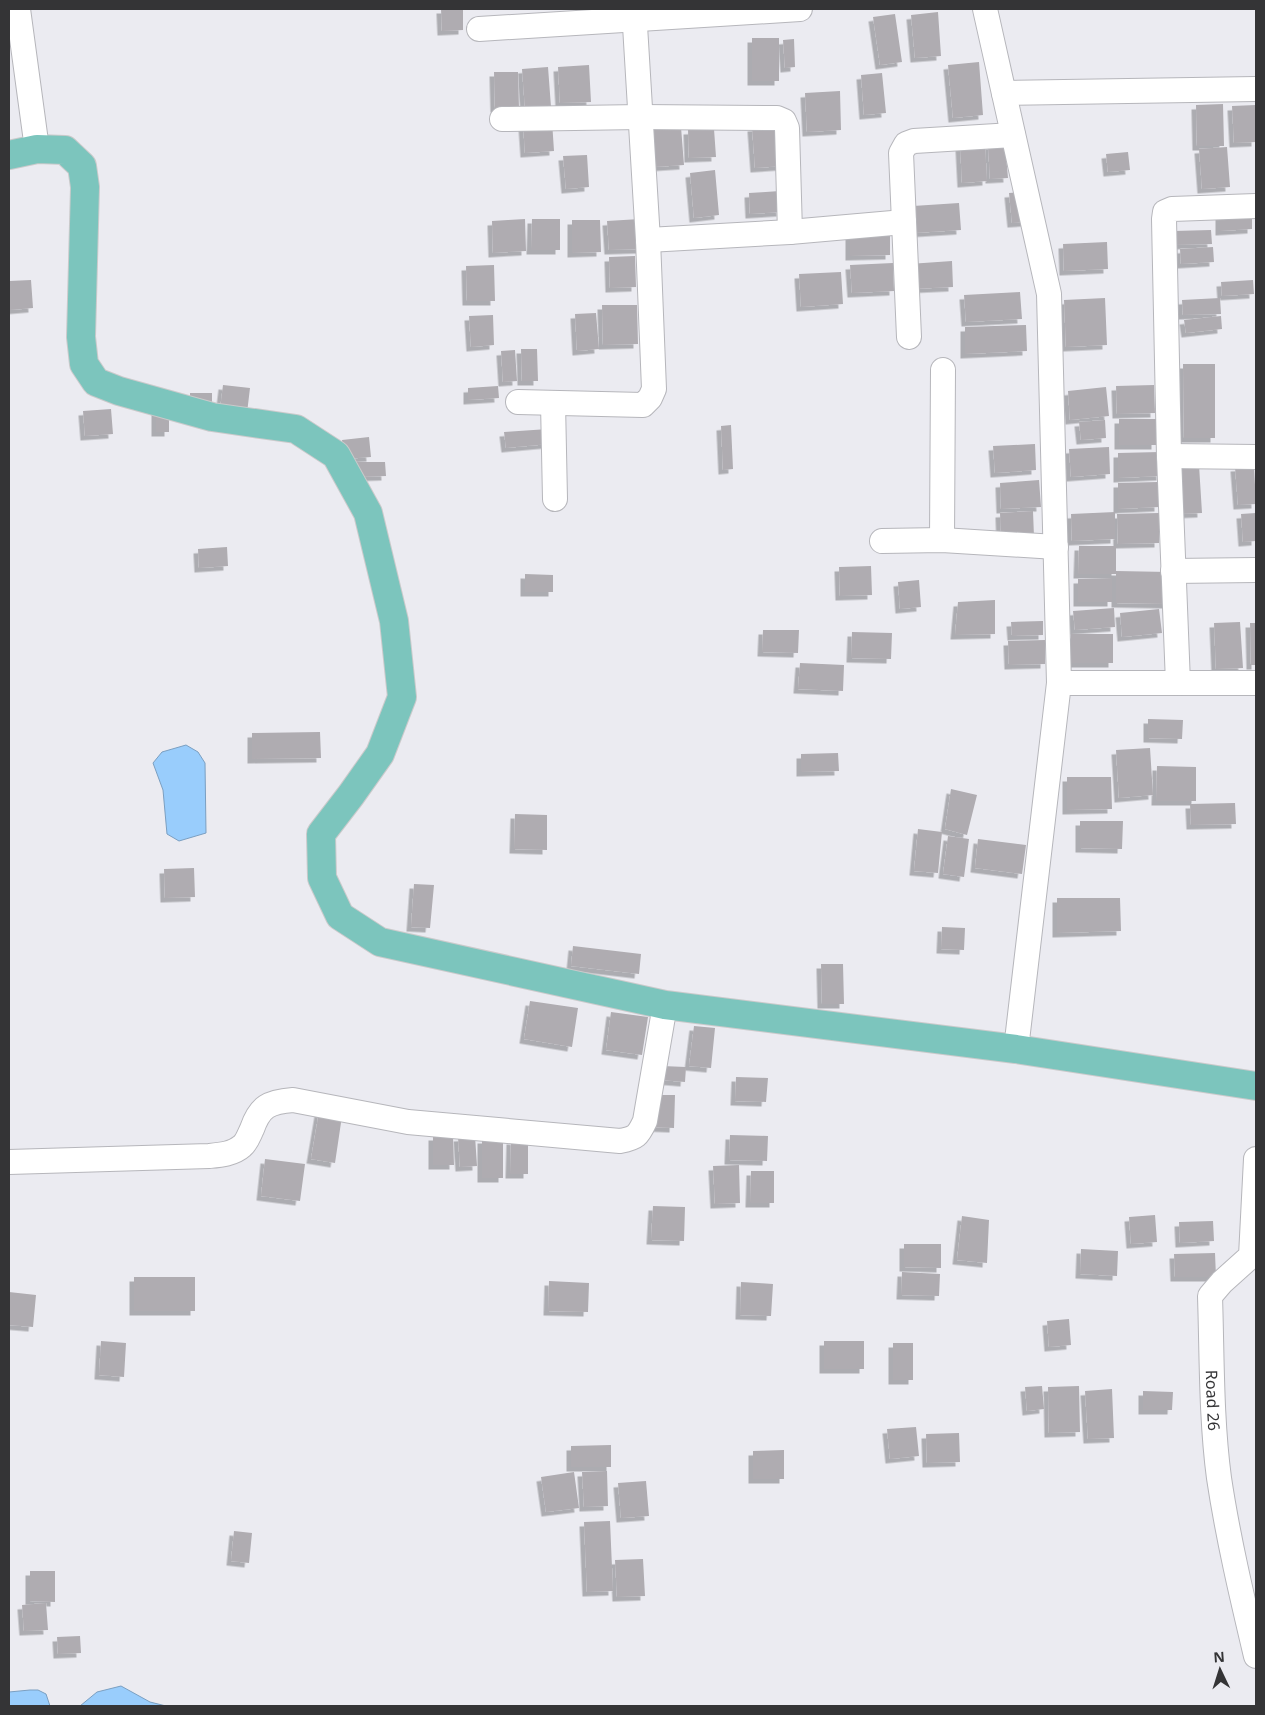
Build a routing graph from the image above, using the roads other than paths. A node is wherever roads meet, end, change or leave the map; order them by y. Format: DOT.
graph roads {
  1 [pos="18,9"];
  2 [pos="800,9"];
  3 [pos="985,9"];
  4 [pos="635,14"];
  5 [pos="478,29"];
  6 [pos="1256,89"];
  7 [pos="1004,93"];
  8 [pos="641,117"];
  9 [pos="502,119"];
  10 [pos="1013,135"];
  11 [pos="38,149"];
  12 [pos="9,155"];
  13 [pos="1256,206"];
  14 [pos="904,222"];
  15 [pos="790,232"];
  16 [pos="648,240"];
  17 [pos="909,337"];
  18 [pos="943,370"];
  19 [pos="518,402"];
  20 [pos="553,403"];
  21 [pos="1169,456"];
  22 [pos="1256,457"];
  23 [pos="555,499"];
  24 [pos="942,540"];
  25 [pos="882,541"];
  26 [pos="1056,547"];
  27 [pos="1256,570"];
  28 [pos="1173,571"];
  29 [pos="1059,683"];
  30 [pos="1178,683"];
  31 [pos="1256,684"];
  32 [pos="665,1005"];
  33 [pos="1016,1049"];
  34 [pos="1256,1086"];
  35 [pos="1256,1159"];
  36 [pos="9,1162"];
  37 [pos="1256,1656"];
  1 -- 11 [label="street"];
  2 -- 4 [label="street"];
  3 -- 7 [label="street"];
  4 -- 5 [label="street"];
  4 -- 8 [label="street"];
  6 -- 7 [label="street"];
  7 -- 10 [label="street"];
  8 -- 9 [label="street"];
  8 -- 15 [label="street"];
  8 -- 16 [label="street"];
  10 -- 14 [label="street"];
  10 -- 26 [label="street"];
  11 -- 12 [label="main road"];
  11 -- 32 [label="main road"];
  13 -- 21 [label="street"];
  14 -- 15 [label="street"];
  14 -- 17 [label="street"];
  15 -- 16 [label="street"];
  16 -- 20 [label="street"];
  18 -- 24 [label="street"];
  19 -- 20 [label="street"];
  20 -- 23 [label="street"];
  21 -- 22 [label="street"];
  21 -- 28 [label="street"];
  24 -- 25 [label="street"];
  24 -- 26 [label="street"];
  26 -- 29 [label="street"];
  27 -- 28 [label="street"];
  28 -- 30 [label="street"];
  29 -- 30 [label="street"];
  29 -- 33 [label="street"];
  30 -- 31 [label="street"];
  32 -- 33 [label="main road"];
  32 -- 36 [label="street"];
  33 -- 34 [label="main road"];
  35 -- 37 [label="street, Road 26"];
}
